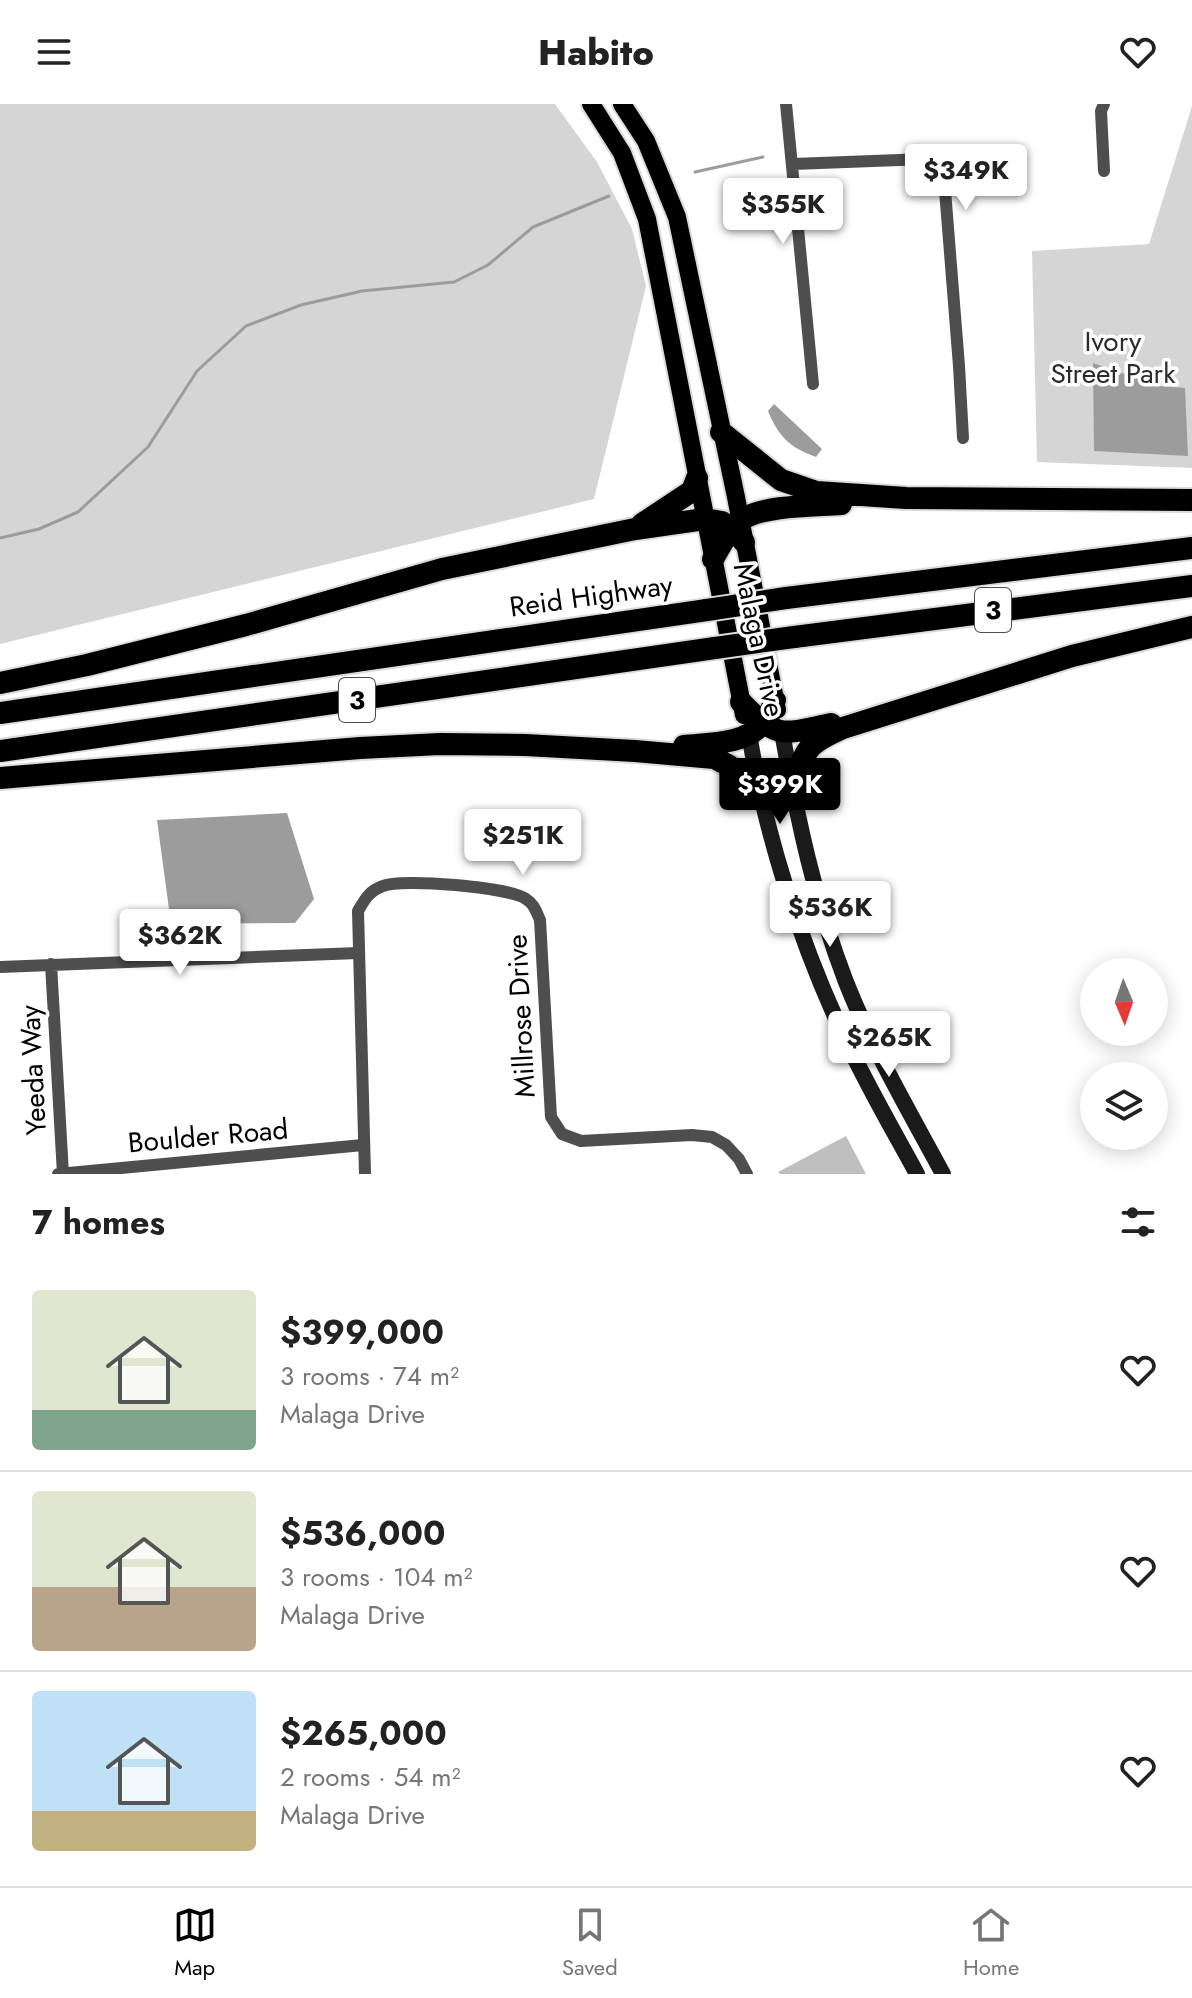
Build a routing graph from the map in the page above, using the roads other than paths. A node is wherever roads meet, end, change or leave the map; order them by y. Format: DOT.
graph roads {
  1 [pos="591,104"];
  2 [pos="622,104"];
  3 [pos="786,104"];
  4 [pos="1104,104"];
  5 [pos="793,164"];
  6 [pos="1104,171"];
  7 [pos="813,384"];
  8 [pos="721,432"];
  9 [pos="963,438"];
  10 [pos="697,478"];
  11 [pos="906,498"];
  12 [pos="1192,500"];
  13 [pos="705,519"];
  14 [pos="635,529"];
  15 [pos="739,530"];
  16 [pos="1192,548"];
  17 [pos="713,559"];
  18 [pos="1192,586"];
  19 [pos="1192,627"];
  20 [pos="0,683"];
  21 [pos="775,700"];
  22 [pos="741,702"];
  23 [pos="891,712"];
  24 [pos="0,713"];
  25 [pos="765,730"];
  26 [pos="0,751"];
  27 [pos="635,751"];
  28 [pos="0,778"];
  29 [pos="793,789"];
  30 [pos="760,792"];
  31 [pos="358,953"];
  32 [pos="51,964"];
  33 [pos="0,967"];
  34 [pos="363,1145"];
  35 [pos="60,1174"];
  36 [pos="365,1174"];
  37 [pos="747,1174"];
  38 [pos="917,1174"];
  39 [pos="943,1174"];
  1 -- 10 [label="main road, Malaga Drive"];
  2 -- 8 [label="main road, Malaga Drive"];
  3 -- 5 [label="street"];
  4 -- 6 [label="street"];
  5 -- 7 [label="street"];
  5 -- 9 [label="street"];
  8 -- 11 [label="highway"];
  8 -- 15 [label="main road, Malaga Drive"];
  10 -- 13 [label="main road, Malaga Drive"];
  10 -- 14 [label="highway"];
  11 -- 12 [label="highway"];
  11 -- 15 [label="highway"];
  13 -- 14 [label="highway"];
  13 -- 15 [label="highway"];
  13 -- 17 [label="main road, Malaga Drive"];
  14 -- 20 [label="highway"];
  15 -- 17 [label="highway"];
  15 -- 21 [label="main road, Malaga Drive"];
  16 -- 24 [label="highway, Reid Highway / 3, bridge"];
  17 -- 22 [label="main road, Malaga Drive"];
  18 -- 26 [label="highway, 3, bridge"];
  19 -- 23 [label="highway"];
  21 -- 25 [label="highway"];
  22 -- 25 [label="highway"];
  23 -- 25 [label="highway"];
  23 -- 29 [label="highway"];
  25 -- 27 [label="highway"];
  25 -- 29 [label="main road, Malaga Drive"];
  25 -- 30 [label="main road, Malaga Drive"];
  27 -- 28 [label="highway"];
  27 -- 30 [label="highway"];
  29 -- 39 [label="main road, Malaga Drive"];
  30 -- 38 [label="main road, Malaga Drive"];
  31 -- 32 [label="street"];
  31 -- 34 [label="street, Millrose Drive"];
  31 -- 37 [label="street, Millrose Drive"];
  32 -- 33 [label="street"];
  32 -- 35 [label="street, Yeeda Way"];
  34 -- 35 [label="street, Boulder Road"];
  34 -- 36 [label="street, Millrose Drive"];
}
